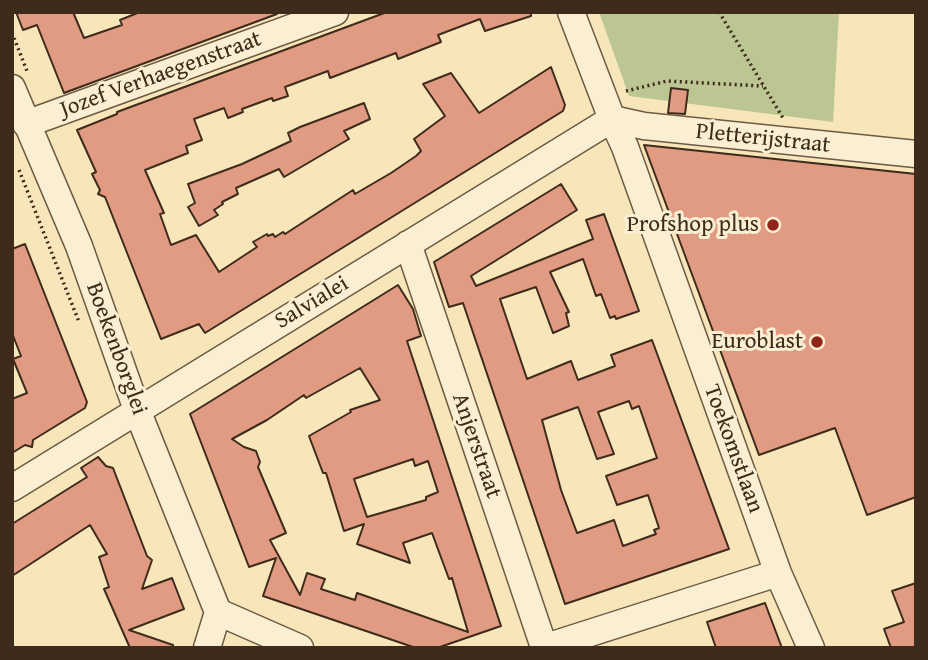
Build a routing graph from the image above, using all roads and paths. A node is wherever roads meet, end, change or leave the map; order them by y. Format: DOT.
graph roads {
  1 [pos="335,12"];
  2 [pos="571,12"];
  3 [pos="719,12"];
  4 [pos="12,88"];
  5 [pos="608,108"];
  6 [pos="26,124"];
  7 [pos="916,155"];
  8 [pos="408,244"];
  9 [pos="137,410"];
  10 [pos="12,488"];
  11 [pos="778,573"];
  12 [pos="218,612"];
  13 [pos="543,647"];
  14 [pos="207,648"];
  15 [pos="300,648"];
  16 [pos="811,648"];
  1 -- 6 [label="street, Jozef Verhaegenstraat"];
  2 -- 5 [label="street, Toekomstlaan"];
  3 -- 5 [label="path"];
  4 -- 6 [label="street, Boekenborglei"];
  5 -- 7 [label="street, Pletterijstraat"];
  5 -- 8 [label="street, Salvialei"];
  5 -- 11 [label="street, Toekomstlaan"];
  6 -- 9 [label="street, Boekenborglei"];
  8 -- 9 [label="street, Salvialei"];
  8 -- 13 [label="street, Anjerstraat"];
  9 -- 10 [label="street, Salvialei"];
  9 -- 12 [label="street, Boekenborglei"];
  11 -- 13 [label="street"];
  11 -- 16 [label="street, Toekomstlaan"];
  12 -- 14 [label="street"];
  12 -- 15 [label="street"];
}
